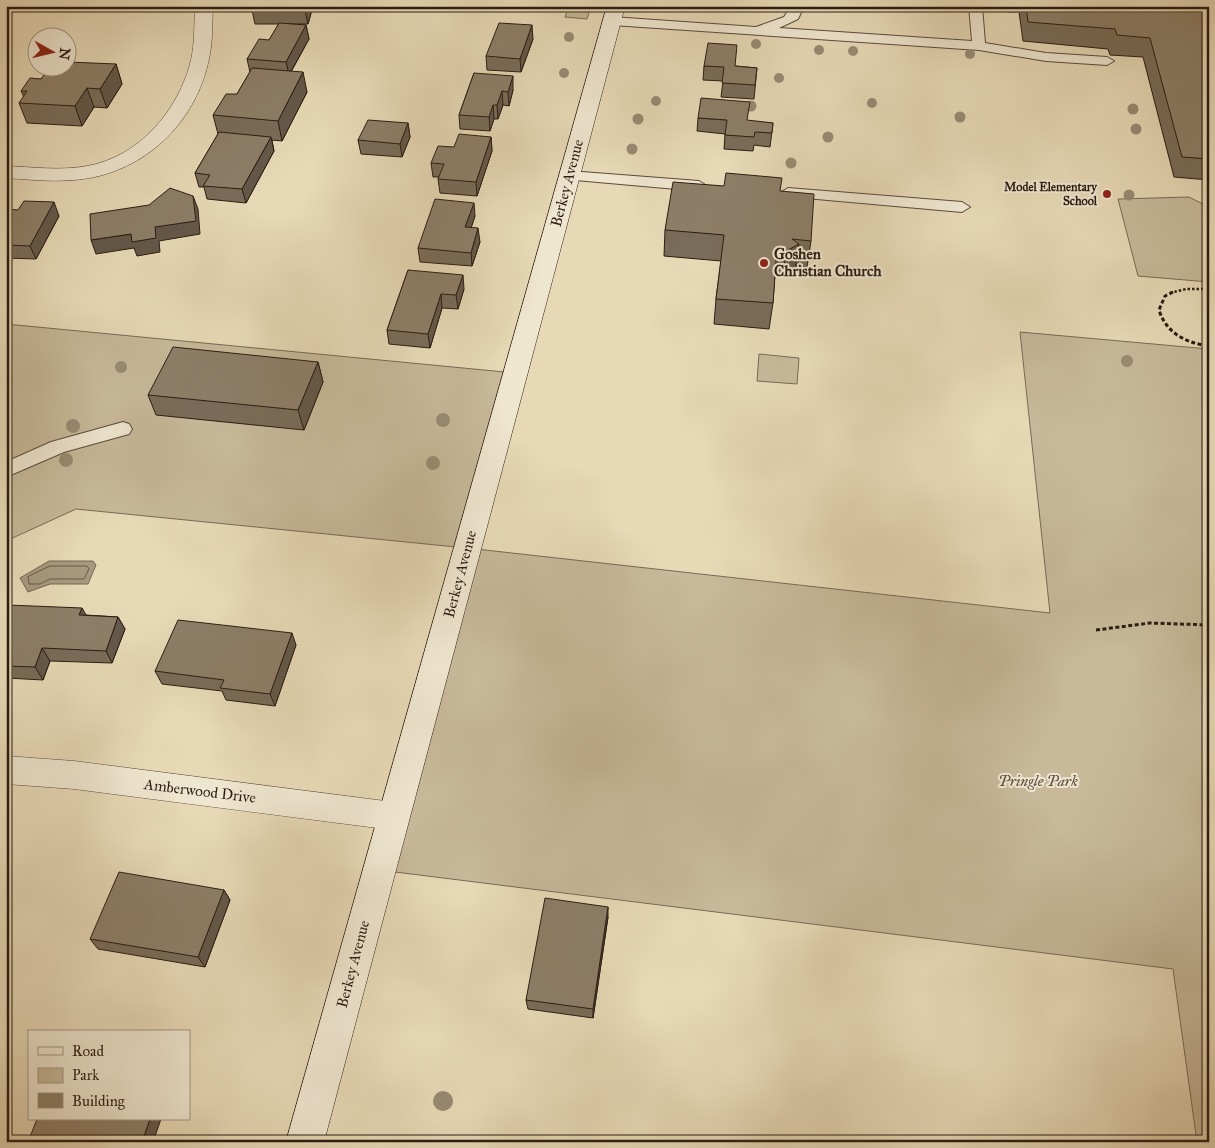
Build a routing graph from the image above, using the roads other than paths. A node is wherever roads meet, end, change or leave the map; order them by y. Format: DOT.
graph roads {
  1 [pos="204,6"];
  2 [pos="798,6"];
  3 [pos="975,6"];
  4 [pos="614,14"];
  5 [pos="743,30"];
  6 [pos="979,46"];
  7 [pos="1107,61"];
  8 [pos="6,172"];
  9 [pos="569,176"];
  10 [pos="718,188"];
  11 [pos="768,192"];
  12 [pos="962,207"];
  13 [pos="123,429"];
  14 [pos="6,470"];
  15 [pos="6,770"];
  16 [pos="394,816"];
  17 [pos="306,1142"];
  1 -- 8 [label="street"];
  2 -- 5 [label="lane"];
  3 -- 6 [label="lane"];
  4 -- 5 [label="lane"];
  4 -- 9 [label="street, Berkey Avenue"];
  5 -- 6 [label="lane"];
  6 -- 7 [label="lane"];
  9 -- 10 [label="lane"];
  9 -- 16 [label="street, Berkey Avenue"];
  11 -- 12 [label="lane"];
  13 -- 14 [label="lane"];
  15 -- 16 [label="street, Amberwood Drive"];
  16 -- 17 [label="street, Berkey Avenue"];
}
